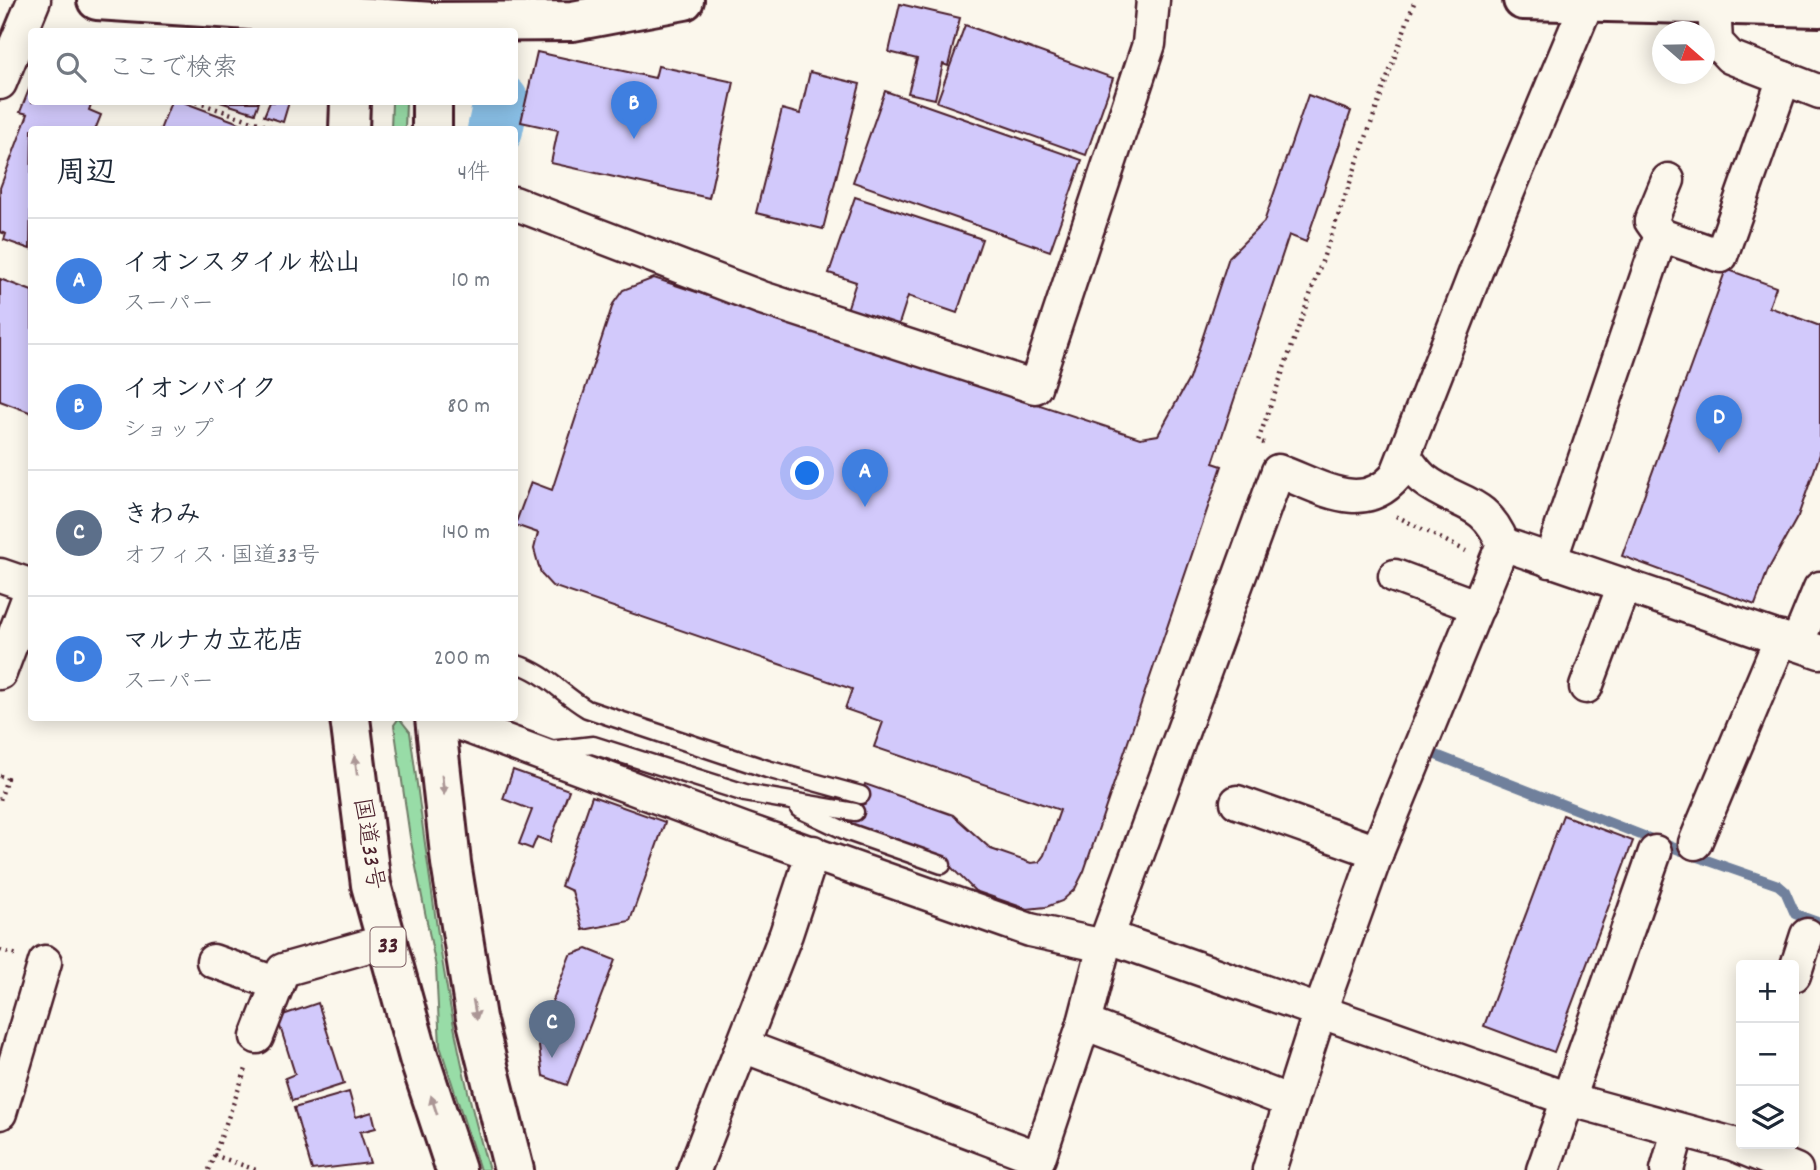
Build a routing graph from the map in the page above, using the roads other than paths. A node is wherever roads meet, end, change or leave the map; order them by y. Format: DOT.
graph roads {
  1 [pos="34,0"];
  2 [pos="97,0"];
  3 [pos="684,0"];
  4 [pos="1153,0"];
  5 [pos="1523,0"];
  6 [pos="1587,3"];
  7 [pos="1714,6"];
  8 [pos="1820,7"];
  9 [pos="354,16"];
  10 [pos="432,18"];
  11 [pos="1784,78"];
  12 [pos="0,83"];
  13 [pos="1820,92"];
  14 [pos="350,105"];
  15 [pos="432,105"];
  16 [pos="349,126"];
  17 [pos="432,126"];
  18 [pos="1668,180"];
  19 [pos="518,205"];
  20 [pos="1661,235"];
  21 [pos="1405,457"];
  22 [pos="1498,558"];
  23 [pos="1550,561"];
  24 [pos="0,575"];
  25 [pos="1395,576"];
  26 [pos="28,586"];
  27 [pos="1624,586"];
  28 [pos="1820,589"];
  29 [pos="28,598"];
  30 [pos="1478,607"];
  31 [pos="1799,645"];
  32 [pos="518,664"];
  33 [pos="0,673"];
  34 [pos="1586,687"];
  35 [pos="350,721"];
  36 [pos="435,721"];
  37 [pos="452,721"];
  38 [pos="537,752"];
  39 [pos="861,795"];
  40 [pos="781,801"];
  41 [pos="1237,802"];
  42 [pos="855,811"];
  43 [pos="1695,843"];
  44 [pos="813,852"];
  45 [pos="1377,852"];
  46 [pos="1655,852"];
  47 [pos="942,865"];
  48 [pos="1807,934"];
  49 [pos="386,941"];
  50 [pos="1106,942"];
  51 [pos="1799,960"];
  52 [pos="213,961"];
  53 [pos="45,962"];
  54 [pos="278,984"];
  55 [pos="1320,1011"];
  56 [pos="1084,1023"];
  57 [pos="257,1037"];
  58 [pos="743,1046"];
  59 [pos="1568,1099"];
  60 [pos="1291,1102"];
  61 [pos="0,1113"];
  62 [pos="1678,1131"];
  63 [pos="1736,1133"];
  64 [pos="1763,1149"];
  65 [pos="456,1170"];
  66 [pos="514,1170"];
  67 [pos="694,1170"];
  68 [pos="1269,1170"];
  69 [pos="1544,1170"];
  70 [pos="1667,1170"];
  71 [pos="1796,1170"];
  1 -- 12 [label="street"];
  2 -- 9 [label="main road"];
  3 -- 10 [label="main road"];
  4 -- 19 [label="street"];
  5 -- 6 [label="main road"];
  6 -- 7 [label="main road"];
  6 -- 21 [label="street"];
  7 -- 8 [label="main road"];
  7 -- 11 [label="street"];
  9 -- 10 [label="main road"];
  11 -- 13 [label="street"];
  11 -- 20 [label="street"];
  14 -- 16 [label="main road"];
  15 -- 17 [label="main road"];
  18 -- 20 [label="street"];
  20 -- 23 [label="street"];
  21 -- 22 [label="street"];
  21 -- 50 [label="street"];
  22 -- 23 [label="street"];
  22 -- 30 [label="street"];
  23 -- 27 [label="street"];
  24 -- 26 [label="street"];
  25 -- 30 [label="street"];
  27 -- 31 [label="street"];
  27 -- 34 [label="street"];
  28 -- 31 [label="street"];
  29 -- 33 [label="street"];
  30 -- 45 [label="street"];
  31 -- 43 [label="street"];
  32 -- 39 [label="lane"];
  49 -- 35 [label="main road, 国道33号 / 33, one-way"];
  36 -- 66 [label="main road, one-way"];
  37 -- 38 [label="street"];
  38 -- 40 [label="lane"];
  38 -- 44 [label="street"];
  40 -- 42 [label="lane"];
  40 -- 47 [label="lane"];
  41 -- 45 [label="street"];
  44 -- 50 [label="street"];
  44 -- 58 [label="street"];
  45 -- 55 [label="street"];
  46 -- 59 [label="street"];
  48 -- 51 [label="street"];
  49 -- 54 [label="street"];
  65 -- 49 [label="main road, 国道33号 / 33, one-way"];
  50 -- 55 [label="street"];
  50 -- 56 [label="street"];
  52 -- 54 [label="street"];
  53 -- 61 [label="street"];
  54 -- 57 [label="street"];
  55 -- 59 [label="street"];
  55 -- 60 [label="street"];
  56 -- 58 [label="street"];
  56 -- 60 [label="street"];
  58 -- 67 [label="street"];
  59 -- 62 [label="street"];
  59 -- 69 [label="street"];
  60 -- 68 [label="street"];
  62 -- 63 [label="street"];
  62 -- 70 [label="street"];
  64 -- 71 [label="street"];
}
